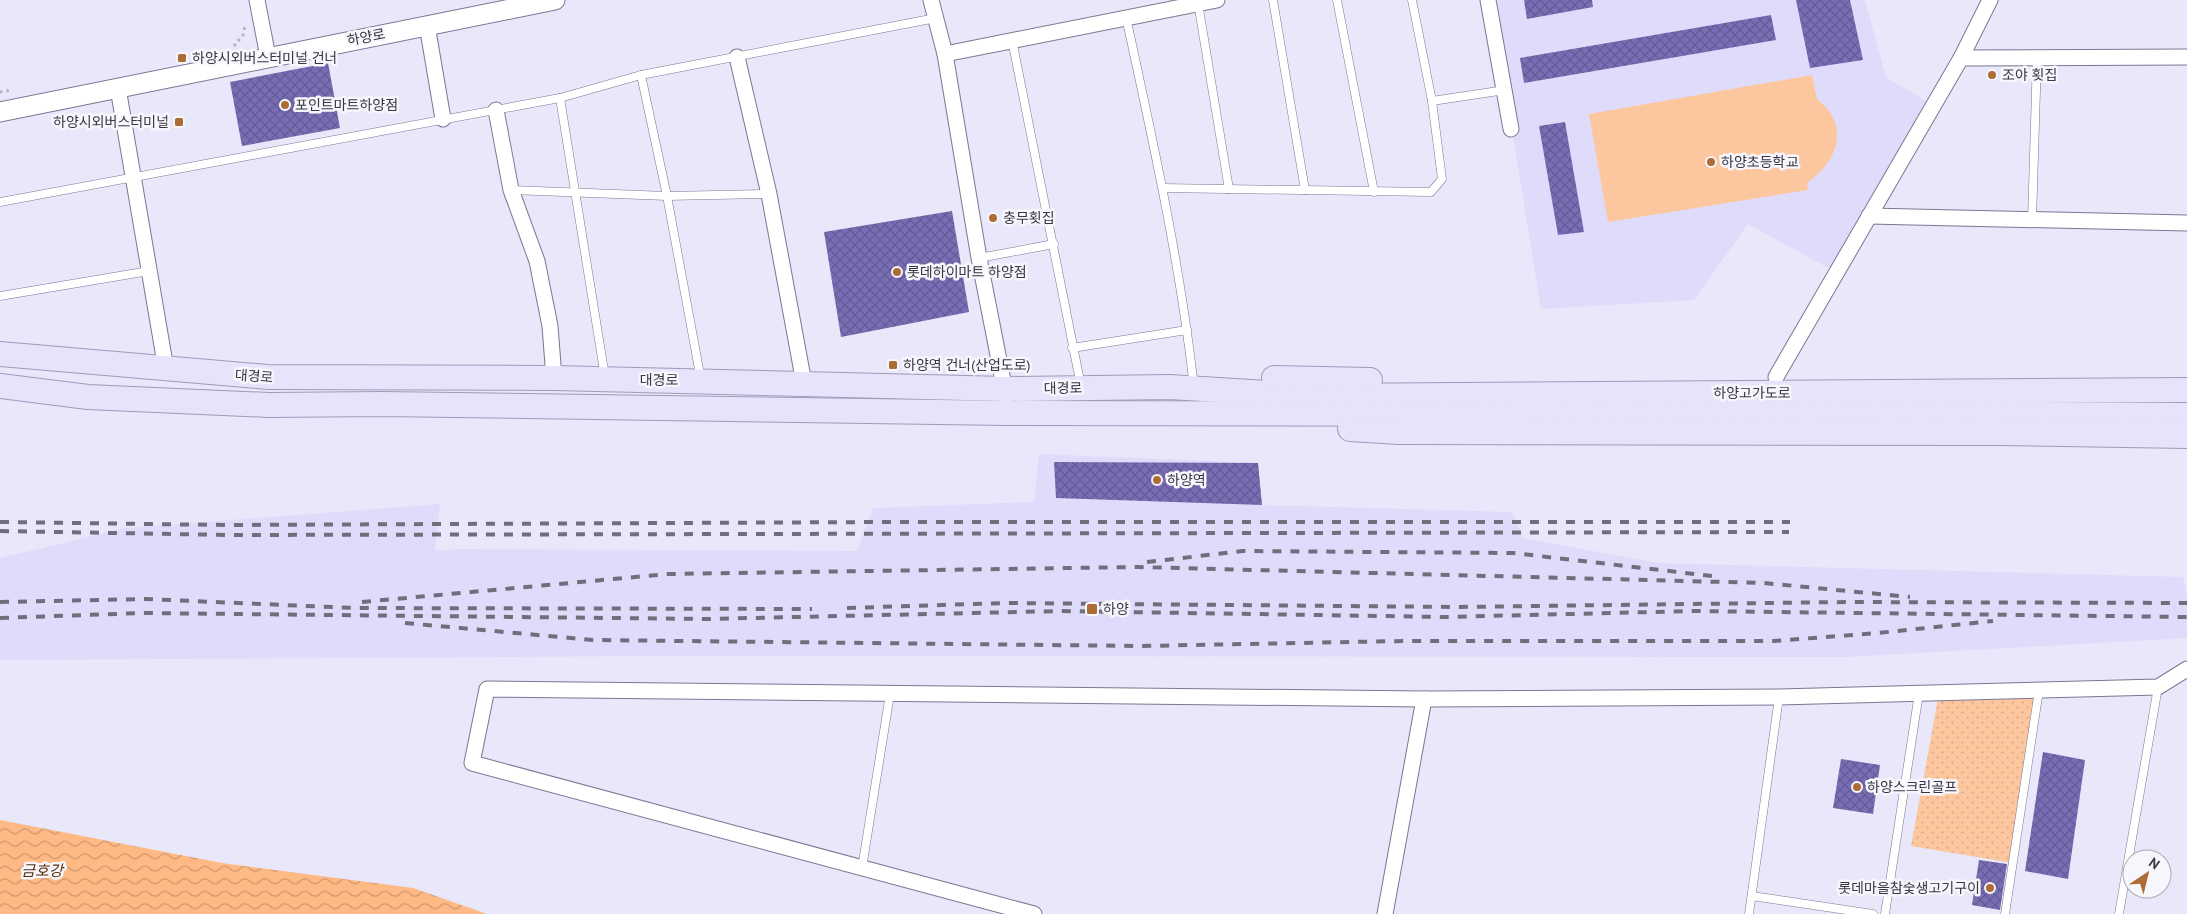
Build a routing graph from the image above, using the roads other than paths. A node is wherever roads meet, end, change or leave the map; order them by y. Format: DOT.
graph roads {
  1 [pos="257,0"];
  2 [pos="555,0"];
  3 [pos="931,0"];
  4 [pos="1217,0"];
  5 [pos="1273,0"];
  6 [pos="1337,0"];
  7 [pos="1412,0"];
  8 [pos="1488,0"];
  9 [pos="1990,0"];
  10 [pos="1198,3"];
  11 [pos="936,18"];
  12 [pos="1126,18"];
  13 [pos="427,25"];
  14 [pos="1012,40"];
  15 [pos="945,54"];
  16 [pos="268,57"];
  17 [pos="738,57"];
  18 [pos="2187,57"];
  19 [pos="1961,58"];
  20 [pos="2037,58"];
  21 [pos="641,75"];
  22 [pos="118,88"];
  23 [pos="1505,90"];
  24 [pos="560,98"];
  25 [pos="1432,101"];
  26 [pos="496,110"];
  27 [pos="0,112"];
  28 [pos="443,119"];
  29 [pos="1511,129"];
  30 [pos="133,178"];
  31 [pos="1163,188"];
  32 [pos="1228,189"];
  33 [pos="511,190"];
  34 [pos="1305,190"];
  35 [pos="576,192"];
  36 [pos="1374,192"];
  37 [pos="769,194"];
  38 [pos="667,196"];
  39 [pos="0,202"];
  40 [pos="1869,216"];
  41 [pos="2032,220"];
  42 [pos="2187,223"];
  43 [pos="1054,244"];
  44 [pos="979,258"];
  45 [pos="149,271"];
  46 [pos="0,296"];
  47 [pos="1187,330"];
  48 [pos="1072,348"];
  49 [pos="0,354"];
  50 [pos="166,369"];
  51 [pos="1776,377"];
  52 [pos="2187,377"];
  53 [pos="554,378"];
  54 [pos="1193,379"];
  55 [pos="606,380"];
  56 [pos="701,380"];
  57 [pos="804,383"];
  58 [pos="0,386"];
  59 [pos="1170,387"];
  60 [pos="1081,388"];
  61 [pos="1006,390"];
  62 [pos="2187,390"];
  63 [pos="1318,405"];
  64 [pos="1007,413"];
  65 [pos="1242,414"];
  66 [pos="2187,415"];
  67 [pos="2187,436"];
  68 [pos="2187,668"];
  69 [pos="2158,687"];
  70 [pos="2039,690"];
  71 [pos="1919,693"];
  72 [pos="890,694"];
  73 [pos="1779,697"];
  74 [pos="1424,699"];
  75 [pos="862,868"];
  76 [pos="1752,896"];
  77 [pos="1034,914"];
  78 [pos="1385,914"];
  79 [pos="1749,914"];
  80 [pos="1873,914"];
  81 [pos="1884,914"];
  82 [pos="2005,914"];
  83 [pos="2119,914"];
  1 -- 16 [label="street"];
  2 -- 13 [label="street, 하양로"];
  3 -- 11 [label="street"];
  4 -- 10 [label="street"];
  5 -- 34 [label="lane"];
  6 -- 36 [label="lane"];
  7 -- 25 [label="lane"];
  8 -- 23 [label="street"];
  9 -- 19 [label="street"];
  10 -- 12 [label="street"];
  10 -- 32 [label="lane"];
  11 -- 15 [label="street"];
  11 -- 17 [label="lane"];
  12 -- 14 [label="street"];
  12 -- 31 [label="lane"];
  13 -- 16 [label="street, 하양로"];
  13 -- 28 [label="street"];
  14 -- 15 [label="street"];
  14 -- 43 [label="lane"];
  15 -- 44 [label="street"];
  16 -- 22 [label="street, 하양로"];
  17 -- 21 [label="lane"];
  17 -- 37 [label="street"];
  18 -- 20 [label="street"];
  19 -- 20 [label="street"];
  19 -- 40 [label="street"];
  20 -- 41 [label="lane"];
  21 -- 24 [label="lane"];
  21 -- 38 [label="lane"];
  22 -- 27 [label="street, 하양로"];
  22 -- 30 [label="street"];
  23 -- 25 [label="lane"];
  23 -- 29 [label="street"];
  24 -- 26 [label="lane"];
  24 -- 35 [label="lane"];
  25 -- 36 [label="lane"];
  26 -- 28 [label="lane"];
  26 -- 33 [label="street"];
  28 -- 30 [label="lane"];
  30 -- 39 [label="lane"];
  30 -- 45 [label="street"];
  31 -- 32 [label="lane"];
  31 -- 47 [label="lane"];
  32 -- 34 [label="lane"];
  33 -- 35 [label="lane"];
  33 -- 53 [label="street"];
  34 -- 36 [label="lane"];
  35 -- 38 [label="lane"];
  35 -- 55 [label="lane"];
  37 -- 38 [label="lane"];
  37 -- 57 [label="street"];
  38 -- 56 [label="lane"];
  40 -- 41 [label="street"];
  40 -- 51 [label="street"];
  41 -- 42 [label="street"];
  43 -- 44 [label="lane"];
  43 -- 48 [label="lane"];
  44 -- 61 [label="street"];
  45 -- 46 [label="lane"];
  45 -- 50 [label="street"];
  47 -- 48 [label="lane"];
  47 -- 54 [label="lane"];
  48 -- 60 [label="lane"];
  49 -- 50 [label="main road, 대경로"];
  50 -- 53 [label="main road, 대경로"];
  51 -- 52 [label="main road"];
  51 -- 54 [label="main road"];
  53 -- 55 [label="main road, 대경로"];
  54 -- 59 [label="main road"];
  55 -- 56 [label="main road, 대경로"];
  56 -- 57 [label="main road, 대경로"];
  57 -- 61 [label="main road, 대경로"];
  58 -- 64 [label="main road, 대경로"];
  59 -- 60 [label="main road, 대경로"];
  59 -- 63 [label="main road, 대경로"];
  60 -- 61 [label="main road, 대경로"];
  61 -- 64 [label="street"];
  62 -- 63 [label="main road, 하양고가도로"];
  63 -- 65 [label="main road, 대경로"];
  63 -- 66 [label="main road, 하양고가도로"];
  64 -- 65 [label="main road, 대경로"];
  65 -- 67 [label="main road"];
  68 -- 69 [label="street"];
  69 -- 70 [label="street"];
  69 -- 83 [label="lane"];
  70 -- 71 [label="street"];
  70 -- 82 [label="lane"];
  71 -- 73 [label="street"];
  71 -- 81 [label="lane"];
  72 -- 74 [label="street"];
  72 -- 75 [label="lane"];
  72 -- 75 [label="street"];
  73 -- 74 [label="street"];
  73 -- 76 [label="lane"];
  74 -- 78 [label="street"];
  75 -- 77 [label="street"];
  76 -- 79 [label="lane"];
  76 -- 80 [label="lane"];
}
